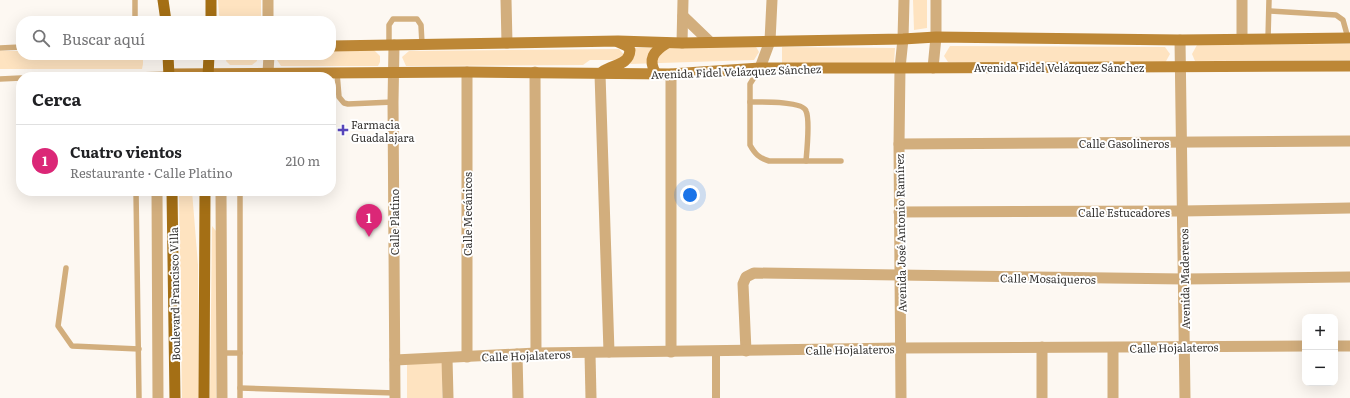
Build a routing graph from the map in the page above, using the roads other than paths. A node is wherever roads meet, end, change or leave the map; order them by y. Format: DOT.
graph roads {
  1 [pos="135,0"];
  2 [pos="163,0"];
  3 [pos="211,0"];
  4 [pos="268,0"];
  5 [pos="506,0"];
  6 [pos="683,0"];
  7 [pos="772,0"];
  8 [pos="904,0"];
  9 [pos="936,0"];
  10 [pos="1242,0"];
  11 [pos="1269,0"];
  12 [pos="1269,11"];
  13 [pos="135,16"];
  14 [pos="165,16"];
  15 [pos="212,16"];
  16 [pos="268,16"];
  17 [pos="683,16"];
  18 [pos="936,37"];
  19 [pos="1349,38"];
  20 [pos="903,39"];
  21 [pos="1242,39"];
  22 [pos="1268,39"];
  23 [pos="1180,40"];
  24 [pos="618,41"];
  25 [pos="770,41"];
  26 [pos="708,42"];
  27 [pos="507,43"];
  28 [pos="667,43"];
  29 [pos="682,43"];
  30 [pos="422,44"];
  31 [pos="392,45"];
  32 [pos="336,46"];
  33 [pos="16,47"];
  34 [pos="0,48"];
  35 [pos="168,60"];
  36 [pos="209,60"];
  37 [pos="269,60"];
  38 [pos="1181,66"];
  39 [pos="1350,66"];
  40 [pos="760,68"];
  41 [pos="900,68"];
  42 [pos="933,68"];
  43 [pos="169,72"];
  44 [pos="208,72"];
  45 [pos="268,72"];
  46 [pos="394,72"];
  47 [pos="467,72"];
  48 [pos="535,72"];
  49 [pos="337,73"];
  50 [pos="600,74"];
  51 [pos="656,74"];
  52 [pos="671,74"];
  53 [pos="16,78"];
  54 [pos="0,79"];
  55 [pos="393,102"];
  56 [pos="750,102"];
  57 [pos="1350,141"];
  58 [pos="1181,142"];
  59 [pos="899,144"];
  60 [pos="806,161"];
  61 [pos="841,161"];
  62 [pos="136,196"];
  63 [pos="157,196"];
  64 [pos="172,196"];
  65 [pos="205,196"];
  66 [pos="220,196"];
  67 [pos="240,196"];
  68 [pos="1350,208"];
  69 [pos="1182,211"];
  70 [pos="899,212"];
  71 [pos="66,268"];
  72 [pos="900,276"];
  73 [pos="1350,277"];
  74 [pos="1184,279"];
  75 [pos="1185,346"];
  76 [pos="1302,346"];
  77 [pos="1338,346"];
  78 [pos="1350,346"];
  79 [pos="1042,347"];
  80 [pos="901,348"];
  81 [pos="1113,348"];
  82 [pos="139,349"];
  83 [pos="716,351"];
  84 [pos="746,351"];
  85 [pos="609,352"];
  86 [pos="671,352"];
  87 [pos="221,353"];
  88 [pos="240,353"];
  89 [pos="536,353"];
  90 [pos="590,353"];
  91 [pos="517,354"];
  92 [pos="467,357"];
  93 [pos="446,358"];
  94 [pos="395,360"];
  95 [pos="240,388"];
  96 [pos="395,395"];
  97 [pos="139,398"];
  98 [pos="158,398"];
  99 [pos="175,398"];
  100 [pos="204,398"];
  101 [pos="222,398"];
  102 [pos="240,398"];
  103 [pos="448,398"];
  104 [pos="518,398"];
  105 [pos="590,398"];
  106 [pos="716,398"];
  107 [pos="901,398"];
  108 [pos="1042,398"];
  109 [pos="1113,398"];
  110 [pos="1185,398"];
  1 -- 13 [label="lane"];
  2 -- 14 [label="main road"];
  3 -- 15 [label="main road"];
  4 -- 16 [label="street"];
  5 -- 27 [label="street"];
  6 -- 17 [label="street"];
  7 -- 25 [label="street"];
  8 -- 20 [label="street, Avenida José Antonio Ramírez"];
  9 -- 18 [label="street"];
  10 -- 21 [label="street"];
  11 -- 12 [label="lane"];
  12 -- 19 [label="lane"];
  12 -- 22 [label="lane"];
  17 -- 26 [label="street"];
  17 -- 29 [label="street"];
  18 -- 20 [label="main road"];
  18 -- 23 [label="main road"];
  18 -- 42 [label="street"];
  19 -- 22 [label="main road"];
  20 -- 25 [label="main road"];
  20 -- 41 [label="street, Avenida José Antonio Ramírez"];
  21 -- 22 [label="main road"];
  21 -- 23 [label="main road"];
  23 -- 38 [label="street, Avenida Madereros"];
  24 -- 27 [label="main road"];
  24 -- 28 [label="main road"];
  24 -- 50 [label="main road"];
  25 -- 26 [label="main road"];
  25 -- 40 [label="street"];
  26 -- 29 [label="main road"];
  27 -- 30 [label="main road"];
  28 -- 29 [label="main road"];
  28 -- 51 [label="main road"];
  30 -- 31 [label="main road"];
  30 -- 31 [label="lane"];
  31 -- 32 [label="main road"];
  31 -- 46 [label="street, Calle Platino"];
  33 -- 34 [label="lane"];
  35 -- 43 [label="main road"];
  36 -- 44 [label="main road"];
  37 -- 45 [label="street"];
  38 -- 39 [label="main road, Avenida Fidel Velázquez Sánchez"];
  38 -- 42 [label="main road, Avenida Fidel Velázquez Sánchez"];
  38 -- 58 [label="street, Avenida Madereros"];
  40 -- 41 [label="main road, Avenida Fidel Velázquez Sánchez"];
  40 -- 52 [label="main road, Avenida Fidel Velázquez Sánchez"];
  40 -- 56 [label="lane"];
  41 -- 42 [label="main road, Avenida Fidel Velázquez Sánchez"];
  41 -- 59 [label="street, Avenida José Antonio Ramírez"];
  46 -- 47 [label="main road, Avenida Fidel Velázquez Sánchez"];
  46 -- 49 [label="main road, Avenida Fidel Velázquez Sánchez"];
  46 -- 55 [label="street, Calle Platino"];
  47 -- 48 [label="main road, Avenida Fidel Velázquez Sánchez"];
  47 -- 92 [label="street, Calle Mecánicos"];
  48 -- 50 [label="main road, Avenida Fidel Velázquez Sánchez"];
  48 -- 89 [label="street"];
  49 -- 55 [label="lane"];
  50 -- 51 [label="main road, Avenida Fidel Velázquez Sánchez"];
  50 -- 85 [label="street"];
  51 -- 52 [label="main road, Avenida Fidel Velázquez Sánchez"];
  52 -- 86 [label="street"];
  53 -- 54 [label="lane"];
  55 -- 94 [label="street, Calle Platino"];
  56 -- 60 [label="lane"];
  56 -- 60 [label="lane"];
  57 -- 58 [label="street, Calle Gasolineros"];
  58 -- 59 [label="street, Calle Gasolineros"];
  58 -- 69 [label="street, Avenida Madereros"];
  59 -- 70 [label="street, Avenida José Antonio Ramírez"];
  60 -- 61 [label="lane"];
  62 -- 82 [label="lane"];
  63 -- 98 [label="street, Boulevard Francisco Villa"];
  64 -- 99 [label="main road, Boulevard Francisco Villa"];
  65 -- 100 [label="main road"];
  66 -- 87 [label="street"];
  67 -- 88 [label="lane"];
  68 -- 69 [label="street, Calle Estucadores"];
  69 -- 70 [label="street, Calle Estucadores"];
  69 -- 74 [label="street, Avenida Madereros"];
  70 -- 72 [label="street, Avenida José Antonio Ramírez"];
  71 -- 82 [label="lane"];
  72 -- 74 [label="street, Calle Mosaiqueros"];
  72 -- 80 [label="street, Avenida José Antonio Ramírez"];
  72 -- 84 [label="street, Calle Mosaiqueros"];
  73 -- 74 [label="street, Calle Mosaiqueros"];
  74 -- 75 [label="street, Avenida Madereros"];
  75 -- 76 [label="street, Calle Hojalateros"];
  75 -- 81 [label="street, Calle Hojalateros"];
  75 -- 110 [label="street, Avenida Madereros"];
  77 -- 78 [label="street"];
  79 -- 80 [label="street, Calle Hojalateros"];
  79 -- 81 [label="street, Calle Hojalateros"];
  79 -- 108 [label="street"];
  80 -- 84 [label="street, Calle Hojalateros"];
  80 -- 107 [label="street, Avenida José Antonio Ramírez"];
  81 -- 109 [label="street"];
  82 -- 97 [label="lane"];
  83 -- 84 [label="street, Calle Hojalateros"];
  83 -- 86 [label="street, Calle Hojalateros"];
  83 -- 106 [label="street"];
  85 -- 86 [label="street, Calle Hojalateros"];
  85 -- 90 [label="street, Calle Hojalateros"];
  87 -- 88 [label="lane"];
  87 -- 101 [label="street"];
  88 -- 95 [label="lane"];
  89 -- 90 [label="street, Calle Hojalateros"];
  89 -- 91 [label="street, Calle Hojalateros"];
  90 -- 105 [label="street"];
  91 -- 92 [label="street, Calle Hojalateros"];
  91 -- 104 [label="street"];
  92 -- 93 [label="street, Calle Hojalateros"];
  93 -- 94 [label="street, Calle Hojalateros"];
  93 -- 103 [label="street"];
  94 -- 96 [label="street, Calle Platino"];
  95 -- 96 [label="lane"];
  95 -- 102 [label="lane"];
}
